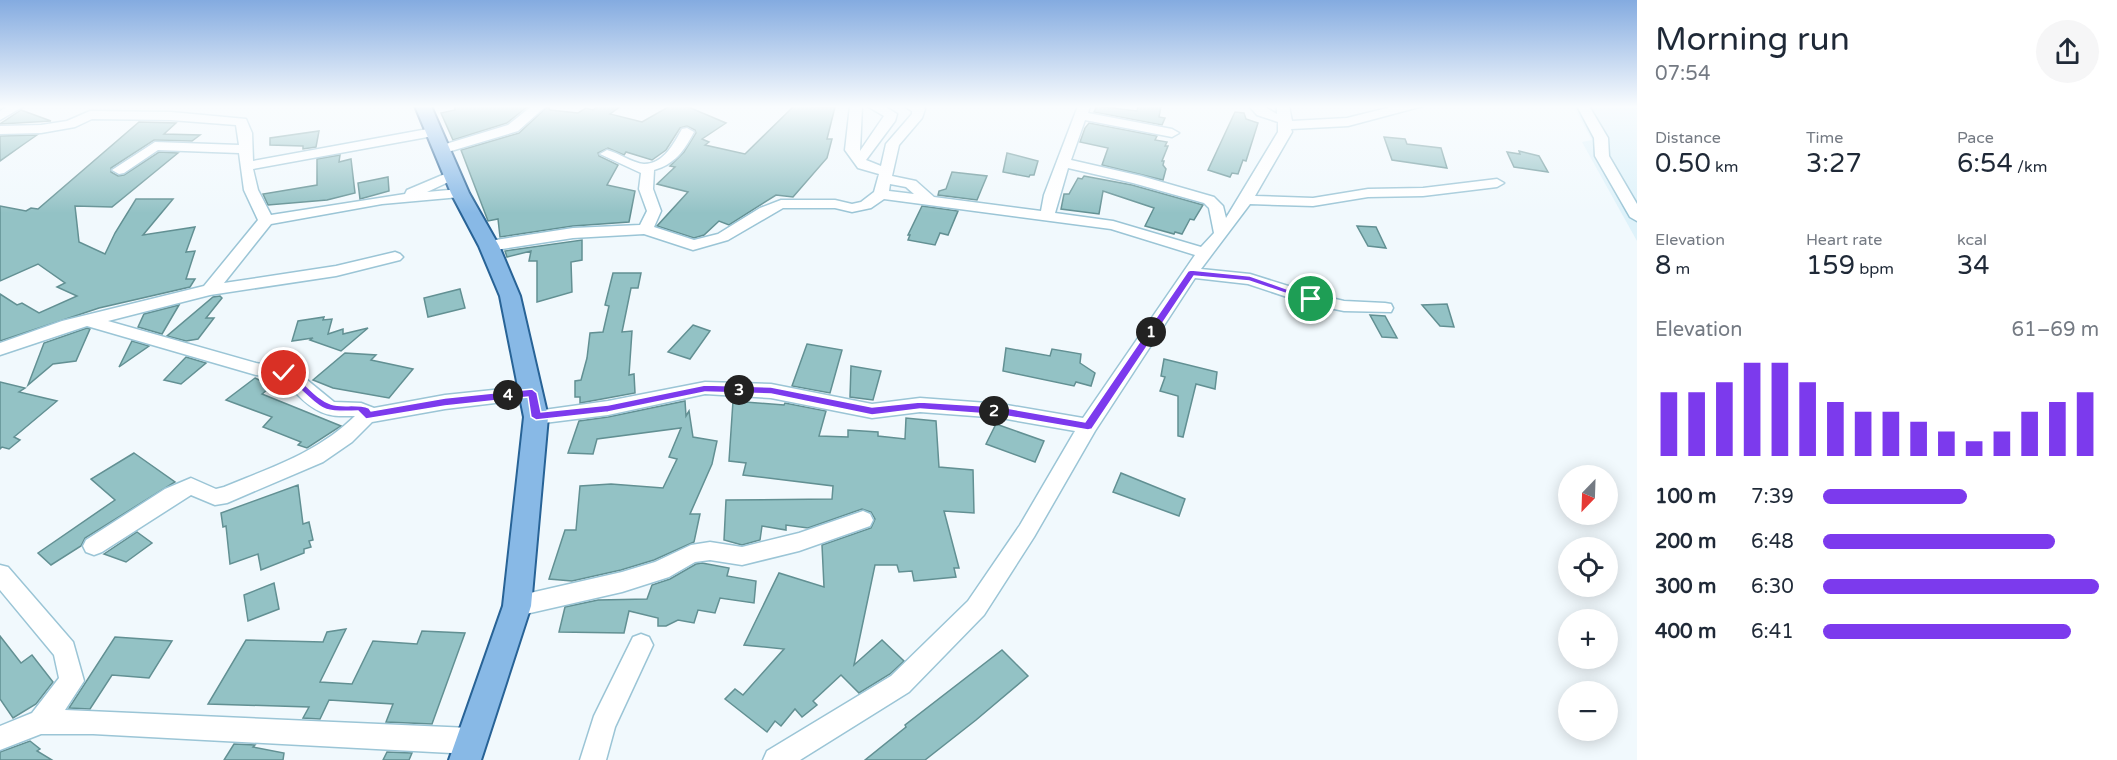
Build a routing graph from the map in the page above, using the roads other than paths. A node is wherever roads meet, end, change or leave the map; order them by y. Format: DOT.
graph roads {
  1 [pos="246,141"];
  2 [pos="433,141"];
  3 [pos="437,141"];
  4 [pos="682,141"];
  5 [pos="853,141"];
  6 [pos="874,141"];
  7 [pos="896,141"];
  8 [pos="1072,141"];
  9 [pos="1280,141"];
  10 [pos="1602,141"];
  11 [pos="246,149"];
  12 [pos="606,154"];
  13 [pos="859,161"];
  14 [pos="1064,163"];
  15 [pos="246,166"];
  16 [pos="643,168"];
  17 [pos="119,170"];
  18 [pos="884,181"];
  19 [pos="1497,183"];
  20 [pos="456,184"];
  21 [pos="1246,200"];
  22 [pos="1047,215"];
  23 [pos="1637,217"];
  24 [pos="266,220"];
  25 [pos="645,229"];
  26 [pos="1222,234"];
  27 [pos="489,246"];
  28 [pos="1204,253"];
  29 [pos="395,258"];
  30 [pos="1191,273"];
  31 [pos="210,290"];
  32 [pos="1385,308"];
  33 [pos="87,320"];
  34 [pos="0,349"];
  35 [pos="532,393"];
  36 [pos="366,416"];
  37 [pos="536,417"];
  38 [pos="1088,426"];
  39 [pos="863,520"];
  40 [pos="94,546"];
  41 [pos="0,574"];
  42 [pos="517,606"];
  43 [pos="641,645"];
  44 [pos="41,722"];
  45 [pos="0,738"];
  46 [pos="467,751"];
  47 [pos="592,760"];
  48 [pos="776,760"];
  1 -- 11 [label="street"];
  2 -- 15 [label="street"];
  3 -- 20 [label="main road"];
  4 -- 16 [label="street"];
  5 -- 13 [label="street"];
  6 -- 13 [label="street"];
  7 -- 18 [label="street"];
  8 -- 14 [label="street"];
  9 -- 21 [label="street"];
  10 -- 23 [label="street"];
  11 -- 15 [label="street"];
  11 -- 17 [label="street"];
  12 -- 16 [label="street"];
  13 -- 18 [label="street"];
  14 -- 22 [label="street"];
  14 -- 26 [label="street"];
  15 -- 24 [label="street"];
  16 -- 25 [label="street"];
  18 -- 22 [label="street"];
  18 -- 25 [label="street"];
  19 -- 21 [label="street"];
  20 -- 24 [label="street"];
  20 -- 27 [label="main road"];
  21 -- 26 [label="street"];
  22 -- 28 [label="street"];
  24 -- 31 [label="street"];
  25 -- 27 [label="street"];
  26 -- 28 [label="street"];
  27 -- 35 [label="main road"];
  28 -- 30 [label="street"];
  29 -- 31 [label="street"];
  30 -- 32 [label="street"];
  30 -- 38 [label="street"];
  31 -- 33 [label="street"];
  33 -- 34 [label="street"];
  33 -- 36 [label="street"];
  35 -- 36 [label="street"];
  35 -- 37 [label="main road"];
  36 -- 40 [label="street"];
  37 -- 38 [label="street"];
  37 -- 42 [label="main road"];
  38 -- 48 [label="street"];
  39 -- 42 [label="street"];
  41 -- 44 [label="street"];
  42 -- 46 [label="main road"];
  43 -- 47 [label="street"];
  44 -- 45 [label="street"];
  44 -- 46 [label="street"];
}
